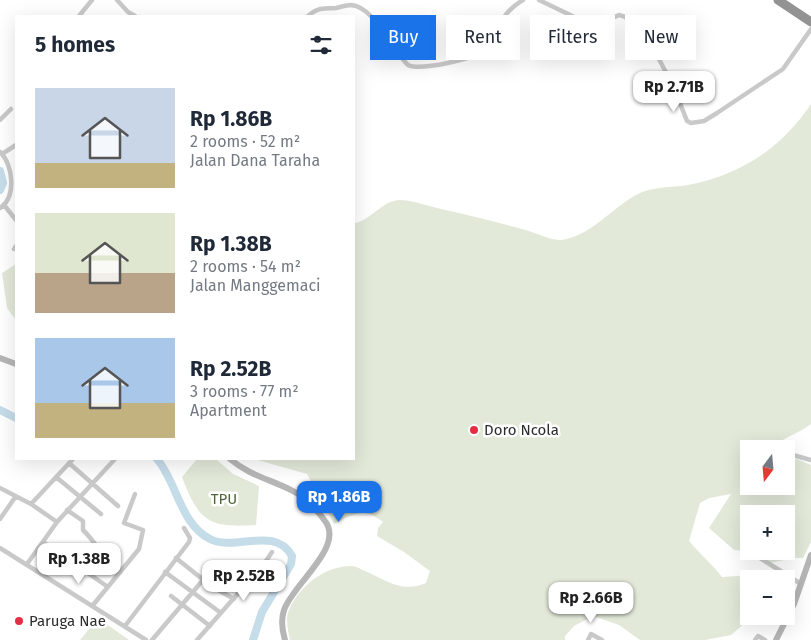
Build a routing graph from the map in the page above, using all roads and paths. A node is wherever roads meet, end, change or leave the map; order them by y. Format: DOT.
graph roads {
  1 [pos="92,0"];
  2 [pos="117,0"];
  3 [pos="523,0"];
  4 [pos="538,0"];
  5 [pos="778,0"];
  6 [pos="352,2"];
  7 [pos="80,15"];
  8 [pos="133,15"];
  9 [pos="310,15"];
  10 [pos="811,22"];
  11 [pos="811,29"];
  12 [pos="11,109"];
  13 [pos="0,120"];
  14 [pos="15,146"];
  15 [pos="1,153"];
  16 [pos="15,164"];
  17 [pos="9,166"];
  18 [pos="2,207"];
  19 [pos="15,219"];
  20 [pos="0,358"];
  21 [pos="15,364"];
  22 [pos="795,456"];
  23 [pos="72,460"];
  24 [pos="114,460"];
  25 [pos="231,460"];
  26 [pos="811,460"];
  27 [pos="69,463"];
  28 [pos="56,477"];
  29 [pos="90,483"];
  30 [pos="0,488"];
  31 [pos="135,494"];
  32 [pos="16,496"];
  33 [pos="78,497"];
  34 [pos="31,504"];
  35 [pos="118,506"];
  36 [pos="67,510"];
  37 [pos="101,514"];
  38 [pos="0,517"];
  39 [pos="57,522"];
  40 [pos="184,528"];
  41 [pos="43,542"];
  42 [pos="0,548"];
  43 [pos="5,551"];
  44 [pos="272,552"];
  45 [pos="811,555"];
  46 [pos="0,556"];
  47 [pos="176,558"];
  48 [pos="763,560"];
  49 [pos="28,564"];
  50 [pos="809,568"];
  51 [pos="165,572"];
  52 [pos="119,573"];
  53 [pos="203,580"];
  54 [pos="801,584"];
  55 [pos="108,587"];
  56 [pos="192,593"];
  57 [pos="171,596"];
  58 [pos="234,599"];
  59 [pos="93,605"];
  60 [pos="183,605"];
  61 [pos="221,613"];
  62 [pos="125,626"];
  63 [pos="210,626"];
  64 [pos="146,640"];
  65 [pos="152,640"];
  66 [pos="197,640"];
  67 [pos="285,640"];
  68 [pos="588,640"];
  69 [pos="602,640"];
  70 [pos="755,640"];
  71 [pos="765,640"];
  72 [pos="776,640"];
  1 -- 7 [label="street"];
  2 -- 8 [label="street"];
  3 -- 6 [label="street"];
  4 -- 11 [label="street"];
  5 -- 10 [label="highway"];
  6 -- 9 [label="street"];
  12 -- 13 [label="street"];
  14 -- 15 [label="street"];
  15 -- 17 [label="street"];
  16 -- 17 [label="street"];
  17 -- 18 [label="street"];
  18 -- 19 [label="street"];
  20 -- 21 [label="street"];
  22 -- 26 [label="street"];
  23 -- 27 [label="street"];
  24 -- 29 [label="street"];
  25 -- 67 [label="street"];
  27 -- 28 [label="street"];
  27 -- 29 [label="street"];
  28 -- 33 [label="street"];
  28 -- 34 [label="street"];
  29 -- 33 [label="street"];
  29 -- 35 [label="street"];
  30 -- 32 [label="street"];
  31 -- 52 [label="street"];
  32 -- 34 [label="street"];
  32 -- 38 [label="street"];
  33 -- 36 [label="street"];
  33 -- 37 [label="street"];
  34 -- 39 [label="street"];
  36 -- 39 [label="street"];
  36 -- 52 [label="street"];
  39 -- 41 [label="street"];
  40 -- 47 [label="street"];
  41 -- 49 [label="street"];
  41 -- 55 [label="street"];
  42 -- 43 [label="street"];
  43 -- 46 [label="street"];
  43 -- 49 [label="street"];
  44 -- 58 [label="street"];
  45 -- 50 [label="street"];
  47 -- 51 [label="street"];
  47 -- 53 [label="street"];
  48 -- 54 [label="street"];
  49 -- 59 [label="street"];
  50 -- 54 [label="street"];
  51 -- 56 [label="street"];
  51 -- 62 [label="street"];
  52 -- 55 [label="street"];
  53 -- 56 [label="street"];
  53 -- 58 [label="street"];
  54 -- 72 [label="street"];
  55 -- 59 [label="street"];
  56 -- 60 [label="street"];
  56 -- 61 [label="street"];
  57 -- 60 [label="street"];
  58 -- 61 [label="street"];
  59 -- 62 [label="street"];
  60 -- 63 [label="street"];
  60 -- 65 [label="street"];
  61 -- 63 [label="street"];
  62 -- 64 [label="street"];
  63 -- 66 [label="street"];
  68 -- 69 [label="street"];
  70 -- 71 [label="street"];
}
